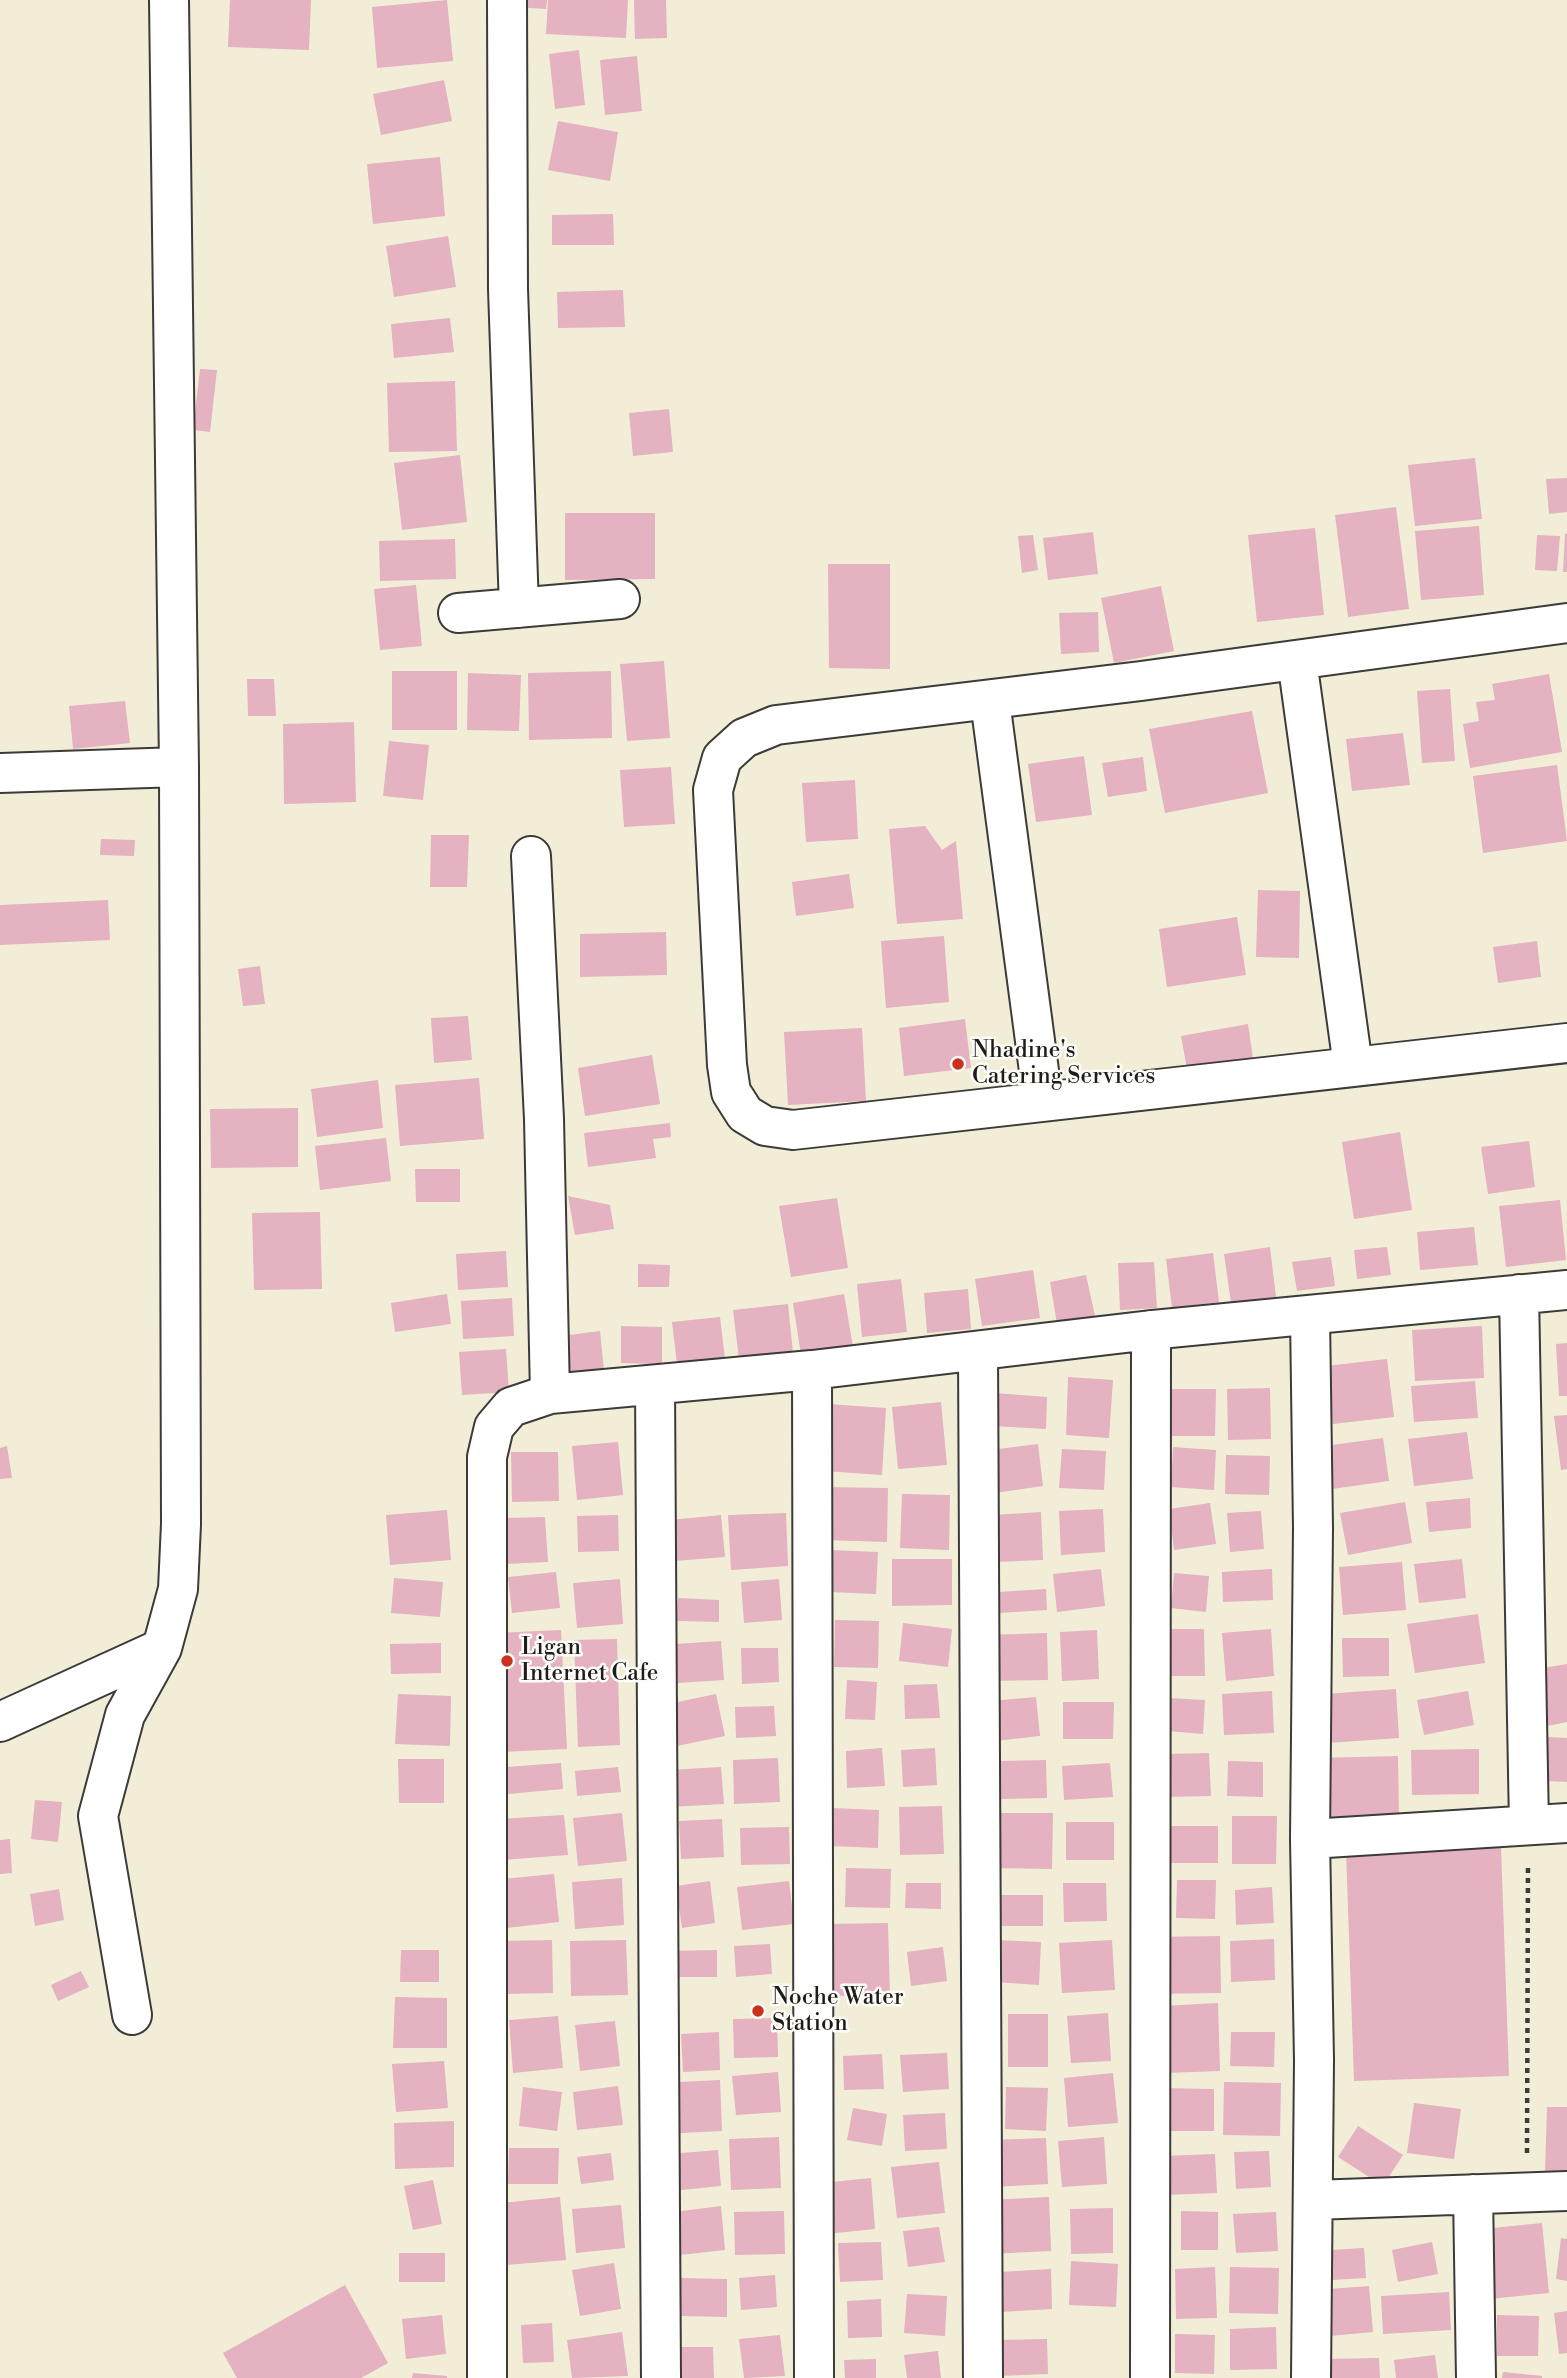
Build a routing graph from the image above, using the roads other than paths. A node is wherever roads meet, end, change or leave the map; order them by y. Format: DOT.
graph roads {
  1 [pos="169,0"];
  2 [pos="507,0"];
  3 [pos="620,598"];
  4 [pos="519,608"];
  5 [pos="458,613"];
  6 [pos="1567,623"];
  7 [pos="1297,660"];
  8 [pos="990,701"];
  9 [pos="179,767"];
  10 [pos="0,774"];
  11 [pos="531,856"];
  12 [pos="1567,1042"];
  13 [pos="1353,1066"];
  14 [pos="1043,1101"];
  15 [pos="1567,1290"];
  16 [pos="1519,1294"];
  17 [pos="1310,1316"];
  18 [pos="1151,1330"];
  19 [pos="978,1352"];
  20 [pos="812,1370"];
  21 [pos="655,1386"];
  22 [pos="550,1394"];
  23 [pos="162,1648"];
  24 [pos="0,1722"];
  25 [pos="1567,1823"];
  26 [pos="1529,1825"];
  27 [pos="1310,1839"];
  28 [pos="132,2015"];
  29 [pos="1567,2191"];
  30 [pos="1474,2194"];
  31 [pos="1313,2200"];
  32 [pos="487,2378"];
  33 [pos="661,2378"];
  34 [pos="814,2378"];
  35 [pos="983,2378"];
  36 [pos="1150,2378"];
  37 [pos="1311,2378"];
  38 [pos="1476,2378"];
  1 -- 9 [label="street"];
  2 -- 4 [label="street"];
  3 -- 4 [label="street"];
  4 -- 5 [label="street"];
  6 -- 7 [label="street"];
  7 -- 8 [label="street"];
  7 -- 13 [label="street"];
  8 -- 14 [label="street"];
  8 -- 14 [label="street"];
  9 -- 10 [label="street"];
  9 -- 23 [label="street"];
  11 -- 22 [label="street"];
  12 -- 13 [label="street"];
  13 -- 14 [label="street"];
  15 -- 16 [label="street"];
  16 -- 17 [label="street"];
  16 -- 26 [label="street"];
  17 -- 18 [label="street"];
  17 -- 27 [label="street"];
  18 -- 19 [label="street"];
  18 -- 36 [label="street"];
  19 -- 20 [label="street"];
  19 -- 35 [label="street"];
  20 -- 21 [label="street"];
  20 -- 34 [label="street"];
  21 -- 22 [label="street"];
  21 -- 33 [label="street"];
  22 -- 32 [label="street"];
  23 -- 24 [label="street"];
  23 -- 28 [label="street"];
  25 -- 26 [label="street"];
  26 -- 27 [label="street"];
  27 -- 31 [label="street"];
  29 -- 30 [label="street"];
  30 -- 31 [label="street"];
  30 -- 38 [label="street"];
  31 -- 37 [label="street"];
}
